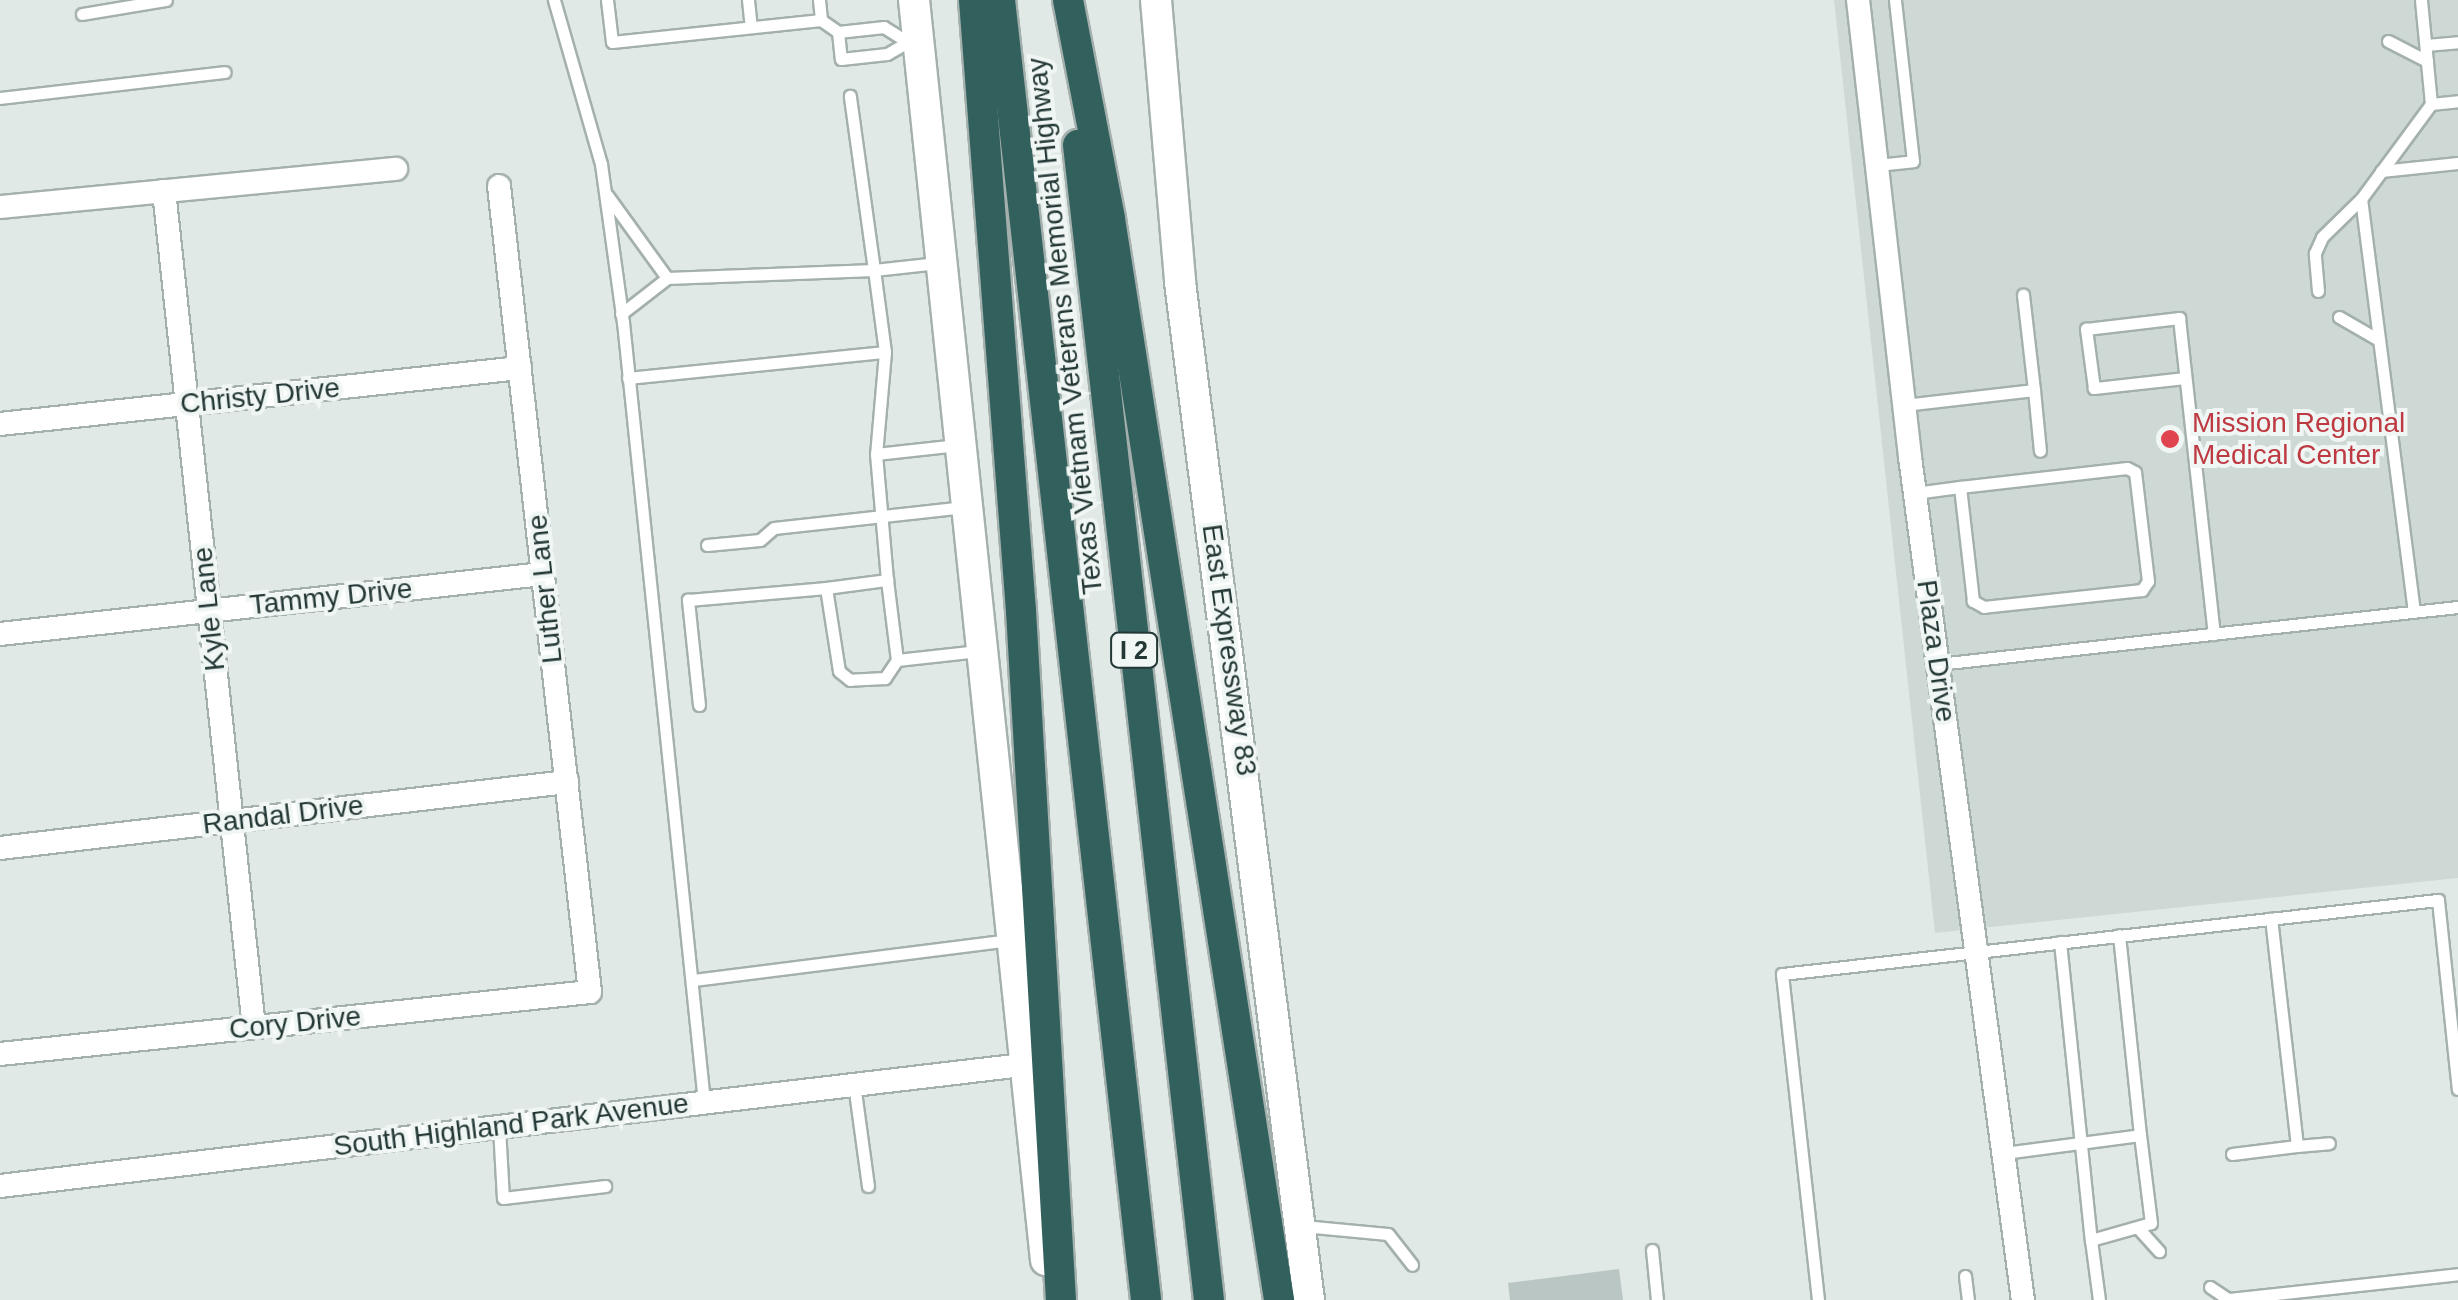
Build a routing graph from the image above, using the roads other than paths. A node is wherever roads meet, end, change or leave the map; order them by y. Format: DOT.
graph roads {
  1 [pos="166,0"];
  2 [pos="554,0"];
  3 [pos="607,0"];
  4 [pos="748,0"];
  5 [pos="819,0"];
  6 [pos="914,0"];
  7 [pos="974,0"];
  8 [pos="1000,0"];
  9 [pos="1065,0"];
  10 [pos="1136,0"];
  11 [pos="1156,0"];
  12 [pos="1858,0"];
  13 [pos="1895,0"];
  14 [pos="2422,0"];
  15 [pos="82,14"];
  16 [pos="821,20"];
  17 [pos="751,27"];
  18 [pos="838,32"];
  19 [pos="910,38"];
  20 [pos="2388,41"];
  21 [pos="2458,42"];
  22 [pos="2426,45"];
  23 [pos="2427,62"];
  24 [pos="225,72"];
  25 [pos="1164,88"];
  26 [pos="850,96"];
  27 [pos="0,98"];
  28 [pos="2458,101"];
  29 [pos="2431,104"];
  30 [pos="2458,163"];
  31 [pos="1876,165"];
  32 [pos="396,169"];
  33 [pos="2381,171"];
  34 [pos="500,186"];
  35 [pos="164,191"];
  36 [pos="605,193"];
  37 [pos="2362,199"];
  38 [pos="0,207"];
  39 [pos="940,263"];
  40 [pos="874,270"];
  41 [pos="668,278"];
  42 [pos="2318,292"];
  43 [pos="2023,295"];
  44 [pos="622,314"];
  45 [pos="2338,317"];
  46 [pos="2380,340"];
  47 [pos="885,352"];
  48 [pos="520,368"];
  49 [pos="628,378"];
  50 [pos="2186,378"];
  51 [pos="2034,390"];
  52 [pos="187,404"];
  53 [pos="1904,405"];
  54 [pos="0,424"];
  55 [pos="958,445"];
  56 [pos="2040,451"];
  57 [pos="876,454"];
  58 [pos="1960,487"];
  59 [pos="1915,492"];
  60 [pos="965,507"];
  61 [pos="882,516"];
  62 [pos="707,545"];
  63 [pos="544,574"];
  64 [pos="887,580"];
  65 [pos="826,588"];
  66 [pos="2458,607"];
  67 [pos="209,610"];
  68 [pos="2414,612"];
  69 [pos="0,634"];
  70 [pos="2214,634"];
  71 [pos="979,651"];
  72 [pos="897,660"];
  73 [pos="1938,664"];
  74 [pos="699,705"];
  75 [pos="567,782"];
  76 [pos="232,821"];
  77 [pos="0,848"];
  78 [pos="2271,918"];
  79 [pos="2119,935"];
  80 [pos="1008,940"];
  81 [pos="2060,942"];
  82 [pos="1977,951"];
  83 [pos="693,980"];
  84 [pos="590,992"];
  85 [pos="254,1027"];
  86 [pos="0,1054"];
  87 [pos="1022,1065"];
  88 [pos="854,1084"];
  89 [pos="2458,1089"];
  90 [pos="704,1102"];
  91 [pos="499,1127"];
  92 [pos="2140,1135"];
  93 [pos="2081,1142"];
  94 [pos="2329,1142"];
  95 [pos="2297,1146"];
  96 [pos="2004,1153"];
  97 [pos="2232,1154"];
  98 [pos="0,1186"];
  99 [pos="605,1186"];
  100 [pos="868,1186"];
  101 [pos="1302,1226"];
  102 [pos="2139,1229"];
  103 [pos="2091,1240"];
  104 [pos="1652,1250"];
  105 [pos="2159,1251"];
  106 [pos="1412,1264"];
  107 [pos="2458,1274"];
  108 [pos="1965,1276"];
  109 [pos="2210,1287"];
  110 [pos="1051,1300"];
  111 [pos="1061,1300"];
  112 [pos="1146,1300"];
  113 [pos="1209,1300"];
  114 [pos="1278,1300"];
  115 [pos="1310,1300"];
  116 [pos="1658,1300"];
  117 [pos="1818,1300"];
  118 [pos="1968,1300"];
  119 [pos="2023,1300"];
  120 [pos="2099,1300"];
  121 [pos="2229,1300"];
  1 -- 15 [label="lane"];
  2 -- 36 [label="lane"];
  3 -- 17 [label="lane"];
  4 -- 17 [label="lane"];
  5 -- 16 [label="lane"];
  6 -- 19 [label="main road"];
  7 -- 111 [label="highway"];
  8 -- 112 [label="highway, Texas Vietnam Veterans Memorial Highway / I 2"];
  9 -- 113 [label="highway, Texas Vietnam Veterans Memorial Highway / I 2"];
  9 -- 114 [label="highway"];
  10 -- 25 [label="main road"];
  11 -- 25 [label="main road, East Expressway 83"];
  12 -- 31 [label="street, Plaza Drive"];
  13 -- 31 [label="lane"];
  14 -- 22 [label="lane"];
  16 -- 17 [label="lane"];
  16 -- 18 [label="lane"];
  18 -- 19 [label="lane"];
  18 -- 19 [label="lane"];
  19 -- 39 [label="main road"];
  20 -- 23 [label="lane"];
  21 -- 22 [label="lane"];
  22 -- 23 [label="lane"];
  23 -- 29 [label="lane"];
  24 -- 27 [label="lane"];
  25 -- 101 [label="main road, East Expressway 83"];
  26 -- 40 [label="lane"];
  28 -- 29 [label="lane"];
  29 -- 33 [label="lane"];
  30 -- 33 [label="lane"];
  31 -- 53 [label="street, Plaza Drive"];
  32 -- 35 [label="street"];
  33 -- 37 [label="lane"];
  34 -- 48 [label="street, Luther Lane"];
  35 -- 38 [label="street"];
  35 -- 52 [label="street, Kyle Lane"];
  36 -- 41 [label="lane"];
  36 -- 44 [label="lane"];
  37 -- 42 [label="lane"];
  37 -- 46 [label="lane"];
  39 -- 40 [label="lane"];
  39 -- 55 [label="main road"];
  40 -- 41 [label="lane"];
  40 -- 47 [label="lane"];
  41 -- 44 [label="lane"];
  43 -- 51 [label="lane"];
  44 -- 49 [label="lane"];
  45 -- 46 [label="lane"];
  46 -- 68 [label="lane"];
  47 -- 49 [label="lane"];
  47 -- 57 [label="lane"];
  48 -- 52 [label="street, Christy Drive"];
  48 -- 63 [label="street, Luther Lane"];
  49 -- 83 [label="lane"];
  50 -- 50 [label="lane"];
  50 -- 70 [label="lane"];
  51 -- 53 [label="lane"];
  51 -- 56 [label="lane"];
  52 -- 54 [label="street, Christy Drive"];
  52 -- 67 [label="street, Kyle Lane"];
  53 -- 59 [label="street, Plaza Drive"];
  55 -- 57 [label="lane"];
  55 -- 60 [label="main road"];
  57 -- 61 [label="lane"];
  58 -- 58 [label="lane"];
  58 -- 59 [label="lane"];
  59 -- 73 [label="street, Plaza Drive"];
  60 -- 61 [label="lane"];
  60 -- 71 [label="main road"];
  61 -- 62 [label="lane"];
  61 -- 64 [label="lane"];
  63 -- 67 [label="street, Tammy Drive"];
  63 -- 75 [label="street, Luther Lane"];
  64 -- 65 [label="lane"];
  64 -- 72 [label="lane"];
  65 -- 72 [label="lane"];
  65 -- 74 [label="lane"];
  66 -- 68 [label="lane"];
  67 -- 69 [label="street, Tammy Drive"];
  67 -- 76 [label="street, Kyle Lane"];
  68 -- 70 [label="lane"];
  70 -- 73 [label="lane"];
  71 -- 72 [label="lane"];
  71 -- 80 [label="main road"];
  73 -- 82 [label="street, Plaza Drive"];
  75 -- 76 [label="street, Randal Drive"];
  75 -- 84 [label="street, Luther Lane"];
  76 -- 77 [label="street, Randal Drive"];
  76 -- 85 [label="street, Kyle Lane"];
  78 -- 79 [label="lane"];
  78 -- 89 [label="lane"];
  78 -- 95 [label="lane"];
  79 -- 81 [label="lane"];
  79 -- 92 [label="lane"];
  80 -- 83 [label="lane"];
  80 -- 87 [label="main road"];
  81 -- 82 [label="lane"];
  81 -- 93 [label="lane"];
  82 -- 96 [label="street, Plaza Drive"];
  82 -- 117 [label="lane"];
  83 -- 90 [label="lane"];
  84 -- 85 [label="street, Cory Drive"];
  85 -- 86 [label="street, Cory Drive"];
  87 -- 88 [label="street, South Highland Park Avenue"];
  87 -- 110 [label="main road"];
  88 -- 90 [label="street, South Highland Park Avenue"];
  88 -- 100 [label="lane"];
  90 -- 91 [label="street, South Highland Park Avenue"];
  91 -- 98 [label="street, South Highland Park Avenue"];
  91 -- 99 [label="lane"];
  92 -- 93 [label="lane"];
  92 -- 102 [label="lane"];
  93 -- 96 [label="lane"];
  93 -- 103 [label="lane"];
  94 -- 95 [label="lane"];
  95 -- 97 [label="lane"];
  96 -- 119 [label="street, Plaza Drive"];
  101 -- 106 [label="lane"];
  101 -- 115 [label="main road, East Expressway 83"];
  102 -- 103 [label="lane"];
  102 -- 105 [label="lane"];
  103 -- 120 [label="lane"];
  104 -- 116 [label="lane"];
  107 -- 121 [label="lane"];
  108 -- 118 [label="lane"];
  109 -- 121 [label="lane"];
}
